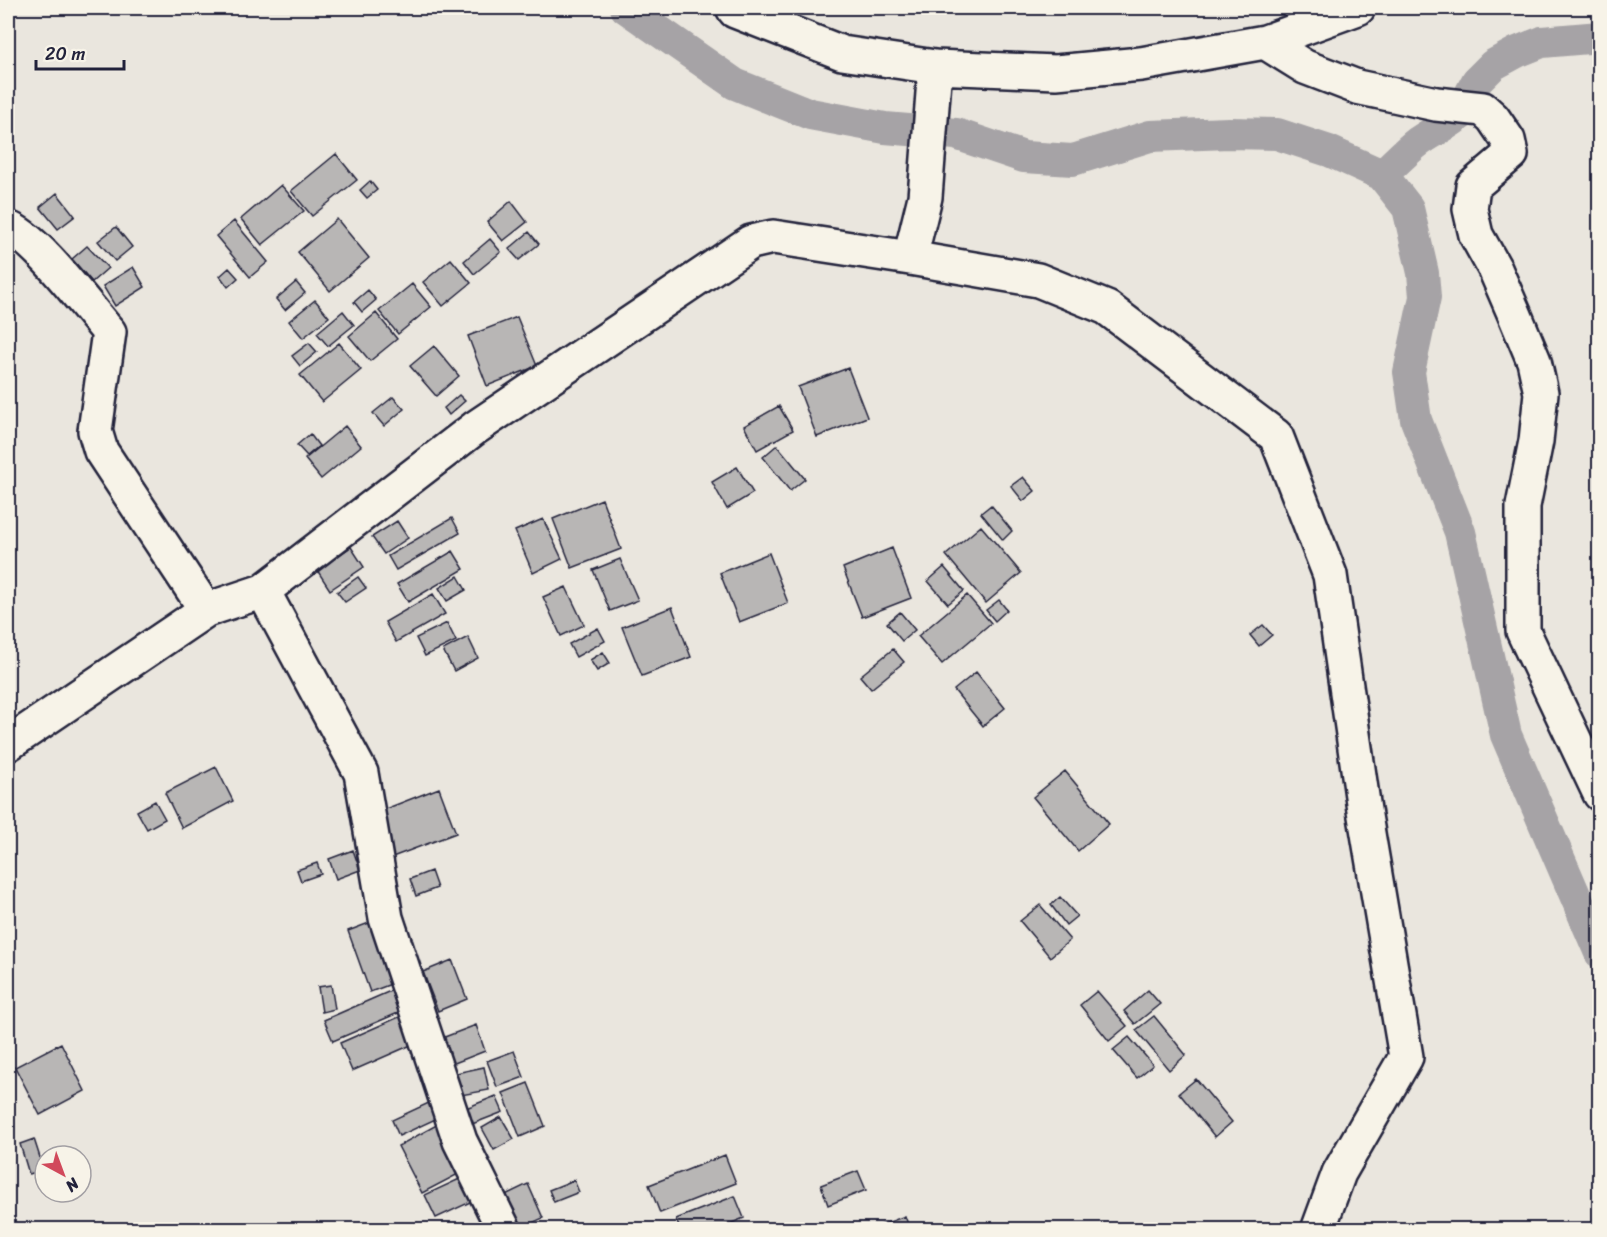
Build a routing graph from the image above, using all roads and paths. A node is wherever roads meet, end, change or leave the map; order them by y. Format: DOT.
graph roads {
  1 [pos="733,8"];
  2 [pos="1358,8"];
  3 [pos="1265,42"];
  4 [pos="935,73"];
  5 [pos="8,228"];
  6 [pos="910,258"];
  7 [pos="263,591"];
  8 [pos="206,610"];
  9 [pos="8,744"];
  10 [pos="1599,794"];
  11 [pos="504,1230"];
  12 [pos="1318,1230"];
  1 -- 4 [label="street"];
  2 -- 3 [label="street"];
  3 -- 4 [label="street"];
  3 -- 10 [label="street"];
  4 -- 6 [label="street"];
  5 -- 8 [label="street"];
  6 -- 7 [label="street"];
  6 -- 12 [label="street"];
  7 -- 8 [label="street"];
  7 -- 11 [label="street"];
  8 -- 9 [label="street"];
}
